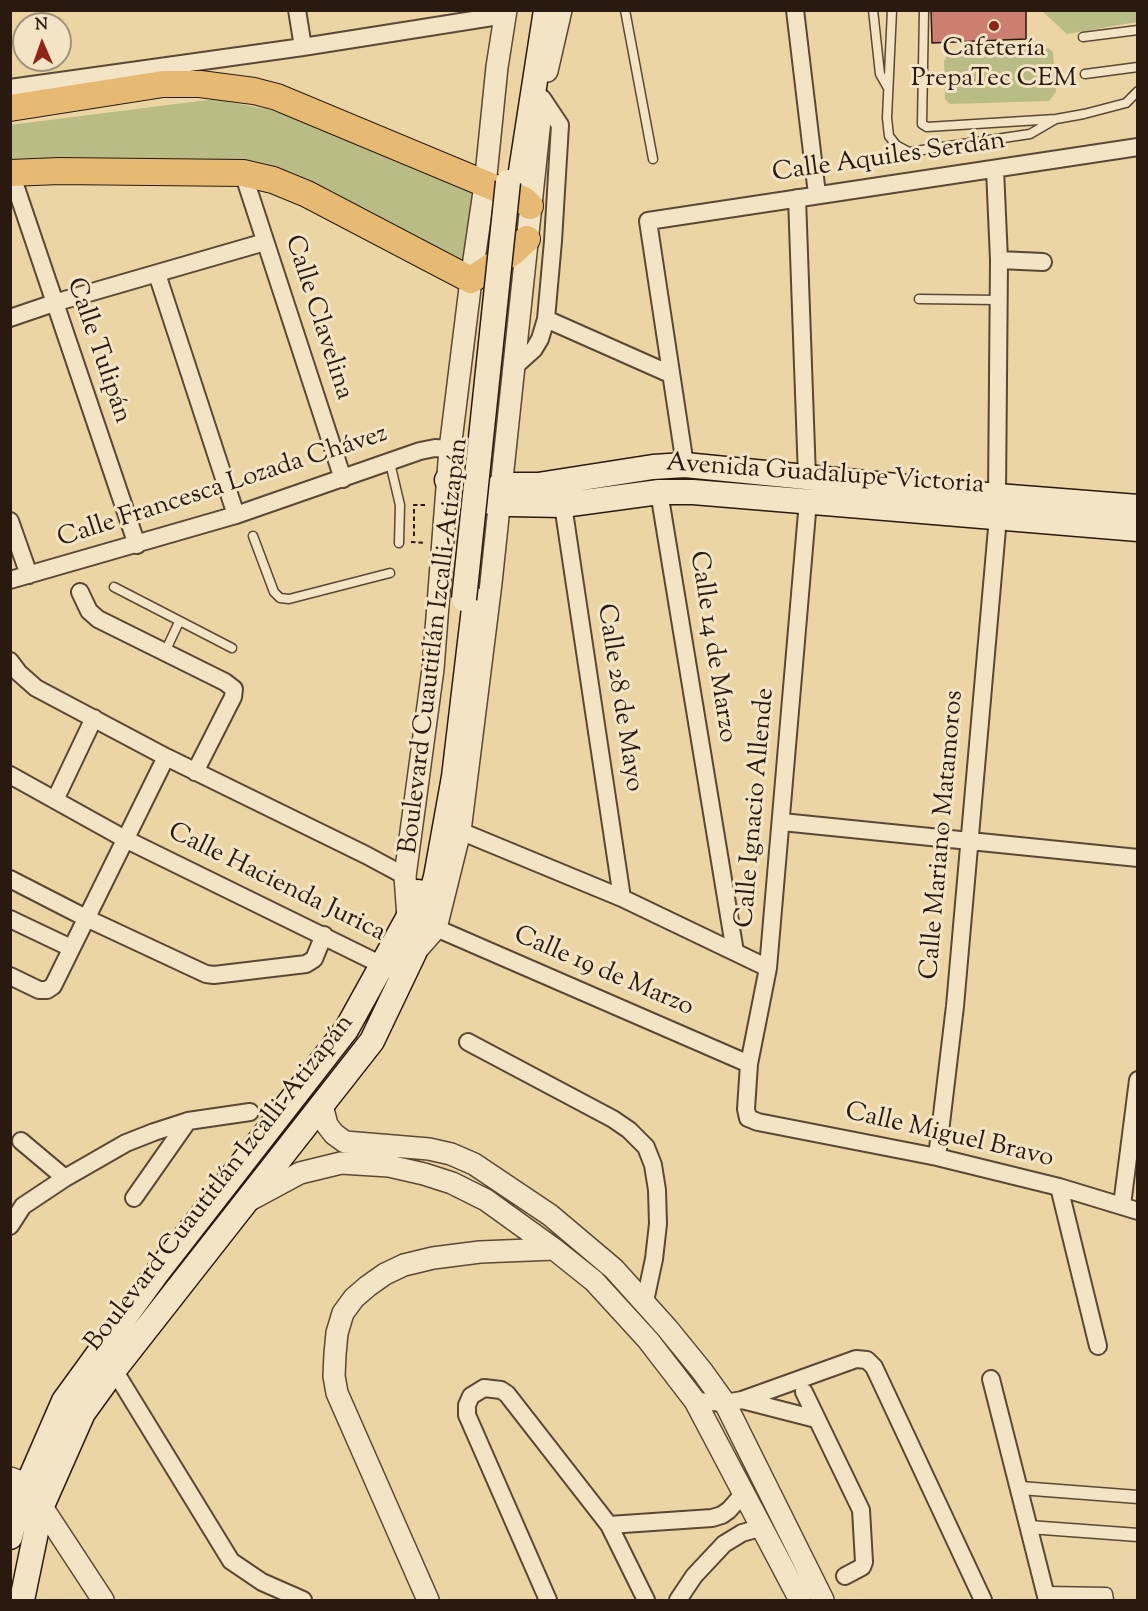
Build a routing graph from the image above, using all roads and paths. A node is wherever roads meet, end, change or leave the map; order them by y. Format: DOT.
graph roads {
  1 [pos="297,10"];
  2 [pos="532,10"];
  3 [pos="546,10"];
  4 [pos="561,10"];
  5 [pos="625,10"];
  6 [pos="795,10"];
  7 [pos="873,10"];
  8 [pos="892,10"];
  9 [pos="924,10"];
  10 [pos="505,13"];
  11 [pos="1137,30"];
  12 [pos="1083,37"];
  13 [pos="303,47"];
  14 [pos="1137,67"];
  15 [pos="1085,74"];
  16 [pos="10,88"];
  17 [pos="888,88"];
  18 [pos="1137,91"];
  19 [pos="542,98"];
  20 [pos="10,108"];
  21 [pos="1056,119"];
  22 [pos="1137,147"];
  23 [pos="653,159"];
  24 [pos="995,169"];
  25 [pos="11,173"];
  26 [pos="243,173"];
  27 [pos="485,185"];
  28 [pos="817,195"];
  29 [pos="797,198"];
  30 [pos="530,206"];
  31 [pos="527,239"];
  32 [pos="265,242"];
  33 [pos="999,260"];
  34 [pos="1042,262"];
  35 [pos="157,274"];
  36 [pos="471,280"];
  37 [pos="919,299"];
  38 [pos="999,300"];
  39 [pos="54,303"];
  40 [pos="10,318"];
  41 [pos="546,319"];
  42 [pos="514,367"];
  43 [pos="670,374"];
  44 [pos="450,449"];
  45 [pos="390,463"];
  46 [pos="686,465"];
  47 [pos="807,477"];
  48 [pos="343,479"];
  49 [pos="447,480"];
  50 [pos="659,492"];
  51 [pos="500,494"];
  52 [pos="808,501"];
  53 [pos="414,505"];
  54 [pos="563,505"];
  55 [pos="998,507"];
  56 [pos="1137,507"];
  57 [pos="236,516"];
  58 [pos="10,521"];
  59 [pos="1137,529"];
  60 [pos="253,536"];
  61 [pos="414,536"];
  62 [pos="399,542"];
  63 [pos="427,543"];
  64 [pos="137,545"];
  65 [pos="390,573"];
  66 [pos="29,576"];
  67 [pos="10,580"];
  68 [pos="114,587"];
  69 [pos="80,592"];
  70 [pos="179,622"];
  71 [pos="232,648"];
  72 [pos="165,652"];
  73 [pos="10,661"];
  74 [pos="94,718"];
  75 [pos="166,758"];
  76 [pos="195,772"];
  77 [pos="10,775"];
  78 [pos="55,800"];
  79 [pos="782,822"];
  80 [pos="460,831"];
  81 [pos="125,838"];
  82 [pos="969,840"];
  83 [pos="1137,858"];
  84 [pos="422,876"];
  85 [pos="10,879"];
  86 [pos="622,898"];
  87 [pos="86,918"];
  88 [pos="10,919"];
  89 [pos="436,928"];
  90 [pos="324,936"];
  91 [pos="71,948"];
  92 [pos="735,952"];
  93 [pos="414,953"];
  94 [pos="768,968"];
  95 [pos="392,970"];
  96 [pos="10,976"];
  97 [pos="468,1042"];
  98 [pos="749,1064"];
  99 [pos="1137,1080"];
  100 [pos="322,1105"];
  101 [pos="250,1113"];
  102 [pos="748,1118"];
  103 [pos="188,1121"];
  104 [pos="21,1141"];
  105 [pos="937,1157"];
  106 [pos="65,1178"];
  107 [pos="1059,1187"];
  108 [pos="134,1198"];
  109 [pos="244,1204"];
  110 [pos="17,1206"];
  111 [pos="1130,1208"];
  112 [pos="10,1226"];
  113 [pos="554,1249"];
  114 [pos="645,1301"];
  115 [pos="1098,1347"];
  116 [pos="114,1370"];
  117 [pos="991,1379"];
  118 [pos="804,1392"];
  119 [pos="695,1401"];
  120 [pos="733,1402"];
  121 [pos="816,1419"];
  122 [pos="19,1481"];
  123 [pos="1020,1488"];
  124 [pos="744,1493"];
  125 [pos="1137,1497"];
  126 [pos="41,1508"];
  127 [pos="712,1518"];
  128 [pos="609,1525"];
  129 [pos="763,1527"];
  130 [pos="1029,1527"];
  131 [pos="1137,1535"];
  132 [pos="10,1537"];
  133 [pos="724,1544"];
  134 [pos="845,1576"];
  135 [pos="1047,1597"];
  136 [pos="22,1600"];
  137 [pos="103,1600"];
  138 [pos="303,1600"];
  139 [pos="428,1600"];
  140 [pos="548,1600"];
  141 [pos="646,1600"];
  142 [pos="678,1600"];
  143 [pos="800,1600"];
  144 [pos="823,1600"];
  145 [pos="984,1600"];
  146 [pos="1107,1600"];
  1 -- 13 [label="street"];
  2 -- 84 [label="main road, Boulevard Cuautitlán Izcalli-Atizapán, bridge"];
  3 -- 84 [label="main road, Boulevard Cuautitlán Izcalli-Atizapán"];
  4 -- 19 [label="street"];
  5 -- 23 [label="lane"];
  6 -- 28 [label="street"];
  7 -- 17 [label="lane"];
  8 -- 17 [label="lane"];
  9 -- 21 [label="lane"];
  10 -- 13 [label="street"];
  10 -- 27 [label="street"];
  11 -- 12 [label="lane"];
  13 -- 16 [label="street"];
  14 -- 15 [label="lane"];
  17 -- 21 [label="lane"];
  18 -- 21 [label="lane"];
  19 -- 30 [label="street"];
  19 -- 41 [label="street"];
  20 -- 27 [label="main road"];
  22 -- 24 [label="street, Calle Aquiles Serdán"];
  24 -- 28 [label="street, Calle Aquiles Serdán"];
  24 -- 33 [label="street, Calle Mariano Matamoros"];
  25 -- 26 [label="main road"];
  25 -- 39 [label="street, Calle Tulipán"];
  26 -- 32 [label="street, Calle Clavelina"];
  26 -- 36 [label="main road"];
  27 -- 30 [label="main road"];
  27 -- 36 [label="street"];
  28 -- 29 [label="street, Calle Aquiles Serdán"];
  29 -- 43 [label="street, Calle Aquiles Serdán"];
  29 -- 47 [label="street"];
  30 -- 31 [label="street"];
  31 -- 36 [label="main road"];
  31 -- 42 [label="street"];
  32 -- 35 [label="street"];
  32 -- 48 [label="street, Calle Clavelina"];
  33 -- 34 [label="street"];
  33 -- 38 [label="street, Calle Mariano Matamoros"];
  35 -- 39 [label="street"];
  35 -- 57 [label="street"];
  36 -- 44 [label="street"];
  37 -- 38 [label="lane"];
  38 -- 55 [label="street, Calle Mariano Matamoros"];
  39 -- 40 [label="street"];
  39 -- 64 [label="street, Calle Tulipán"];
  41 -- 42 [label="street"];
  41 -- 43 [label="street"];
  42 -- 51 [label="street"];
  43 -- 46 [label="street"];
  44 -- 45 [label="street, Calle Francesca Lozada Chávez"];
  44 -- 49 [label="street"];
  45 -- 48 [label="street, Calle Francesca Lozada Chávez"];
  45 -- 62 [label="lane"];
  46 -- 47 [label="main road, Avenida Guadalupe Victoria"];
  46 -- 51 [label="main road, Avenida Guadalupe Victoria"];
  47 -- 55 [label="main road, Avenida Guadalupe Victoria"];
  48 -- 57 [label="street, Calle Francesca Lozada Chávez"];
  49 -- 51 [label="main road, Avenida Guadalupe Victoria"];
  49 -- 84 [label="street"];
  50 -- 52 [label="main road, Avenida Guadalupe Victoria"];
  50 -- 54 [label="main road, Avenida Guadalupe Victoria"];
  50 -- 92 [label="street, Calle 14 de Marzo"];
  51 -- 54 [label="main road, Avenida Guadalupe Victoria"];
  51 -- 80 [label="street"];
  52 -- 55 [label="main road, Avenida Guadalupe Victoria"];
  52 -- 79 [label="street, Calle Ignacio Allende"];
  53 -- 61 [label="path"];
  54 -- 86 [label="street, Calle 28 de Mayo"];
  55 -- 56 [label="main road, Avenida Guadalupe Victoria"];
  55 -- 59 [label="main road, Avenida Guadalupe Victoria"];
  55 -- 82 [label="street, Calle Mariano Matamoros"];
  57 -- 64 [label="street, Calle Francesca Lozada Chávez"];
  58 -- 66 [label="street"];
  60 -- 65 [label="lane"];
  62 -- 63 [label="path"];
  64 -- 66 [label="street, Calle Francesca Lozada Chávez"];
  66 -- 67 [label="street, Calle Francesca Lozada Chávez"];
  68 -- 70 [label="lane"];
  69 -- 72 [label="street"];
  70 -- 71 [label="lane"];
  70 -- 72 [label="lane"];
  72 -- 76 [label="street"];
  73 -- 74 [label="street"];
  74 -- 75 [label="street"];
  74 -- 78 [label="street"];
  75 -- 76 [label="street"];
  75 -- 81 [label="street"];
  76 -- 84 [label="street"];
  77 -- 78 [label="street, Calle Hacienda Jurica"];
  78 -- 81 [label="street, Calle Hacienda Jurica"];
  79 -- 82 [label="street"];
  79 -- 94 [label="street, Calle Ignacio Allende"];
  80 -- 86 [label="street"];
  80 -- 89 [label="street"];
  81 -- 87 [label="street"];
  81 -- 90 [label="street, Calle Hacienda Jurica"];
  82 -- 83 [label="street"];
  82 -- 105 [label="street, Calle Mariano Matamoros"];
  84 -- 93 [label="main road, Boulevard Cuautitlán Izcalli-Atizapán"];
  84 -- 95 [label="main road, Boulevard Cuautitlán Izcalli-Atizapán"];
  85 -- 87 [label="street"];
  86 -- 92 [label="street"];
  87 -- 90 [label="street"];
  87 -- 91 [label="street"];
  88 -- 91 [label="street"];
  89 -- 93 [label="street"];
  89 -- 98 [label="street, Calle 19 de Marzo"];
  90 -- 95 [label="street, Calle Hacienda Jurica"];
  91 -- 96 [label="street"];
  92 -- 94 [label="street"];
  93 -- 95 [label="main road, Boulevard Cuautitlán Izcalli-Atizapán"];
  94 -- 98 [label="street, Calle Ignacio Allende"];
  95 -- 100 [label="main road, Boulevard Cuautitlán Izcalli-Atizapán"];
  95 -- 122 [label="main road, Boulevard Cuautitlán Izcalli-Atizapán"];
  97 -- 114 [label="street"];
  98 -- 102 [label="street, Calle Ignacio Allende"];
  99 -- 111 [label="street"];
  100 -- 109 [label="main road, Boulevard Cuautitlán Izcalli-Atizapán"];
  100 -- 114 [label="street"];
  101 -- 103 [label="street"];
  102 -- 105 [label="street, Calle Miguel Bravo"];
  103 -- 106 [label="street"];
  103 -- 108 [label="street"];
  104 -- 106 [label="street"];
  105 -- 107 [label="street, Calle Miguel Bravo"];
  106 -- 110 [label="street"];
  107 -- 111 [label="street, Calle Miguel Bravo"];
  107 -- 115 [label="street"];
  109 -- 113 [label="street"];
  109 -- 116 [label="main road, Boulevard Cuautitlán Izcalli-Atizapán"];
  110 -- 112 [label="street"];
  113 -- 119 [label="street"];
  113 -- 139 [label="street"];
  114 -- 120 [label="street"];
  116 -- 126 [label="main road, Boulevard Cuautitlán Izcalli-Atizapán"];
  116 -- 138 [label="street"];
  117 -- 123 [label="street"];
  118 -- 121 [label="street"];
  119 -- 120 [label="street"];
  119 -- 124 [label="street"];
  120 -- 121 [label="street"];
  120 -- 144 [label="street"];
  120 -- 145 [label="street"];
  121 -- 134 [label="street"];
  122 -- 126 [label="street"];
  122 -- 132 [label="main road, Boulevard Cuautitlán Izcalli-Atizapán"];
  123 -- 125 [label="street"];
  123 -- 130 [label="street"];
  124 -- 127 [label="street"];
  124 -- 129 [label="street"];
  126 -- 136 [label="main road, Boulevard Cuautitlán Izcalli-Atizapán"];
  126 -- 137 [label="street"];
  127 -- 128 [label="street"];
  127 -- 133 [label="street"];
  128 -- 140 [label="street"];
  128 -- 141 [label="street"];
  129 -- 133 [label="street"];
  129 -- 143 [label="street"];
  130 -- 131 [label="street"];
  130 -- 135 [label="street"];
  133 -- 142 [label="street"];
  135 -- 146 [label="street"];
}
